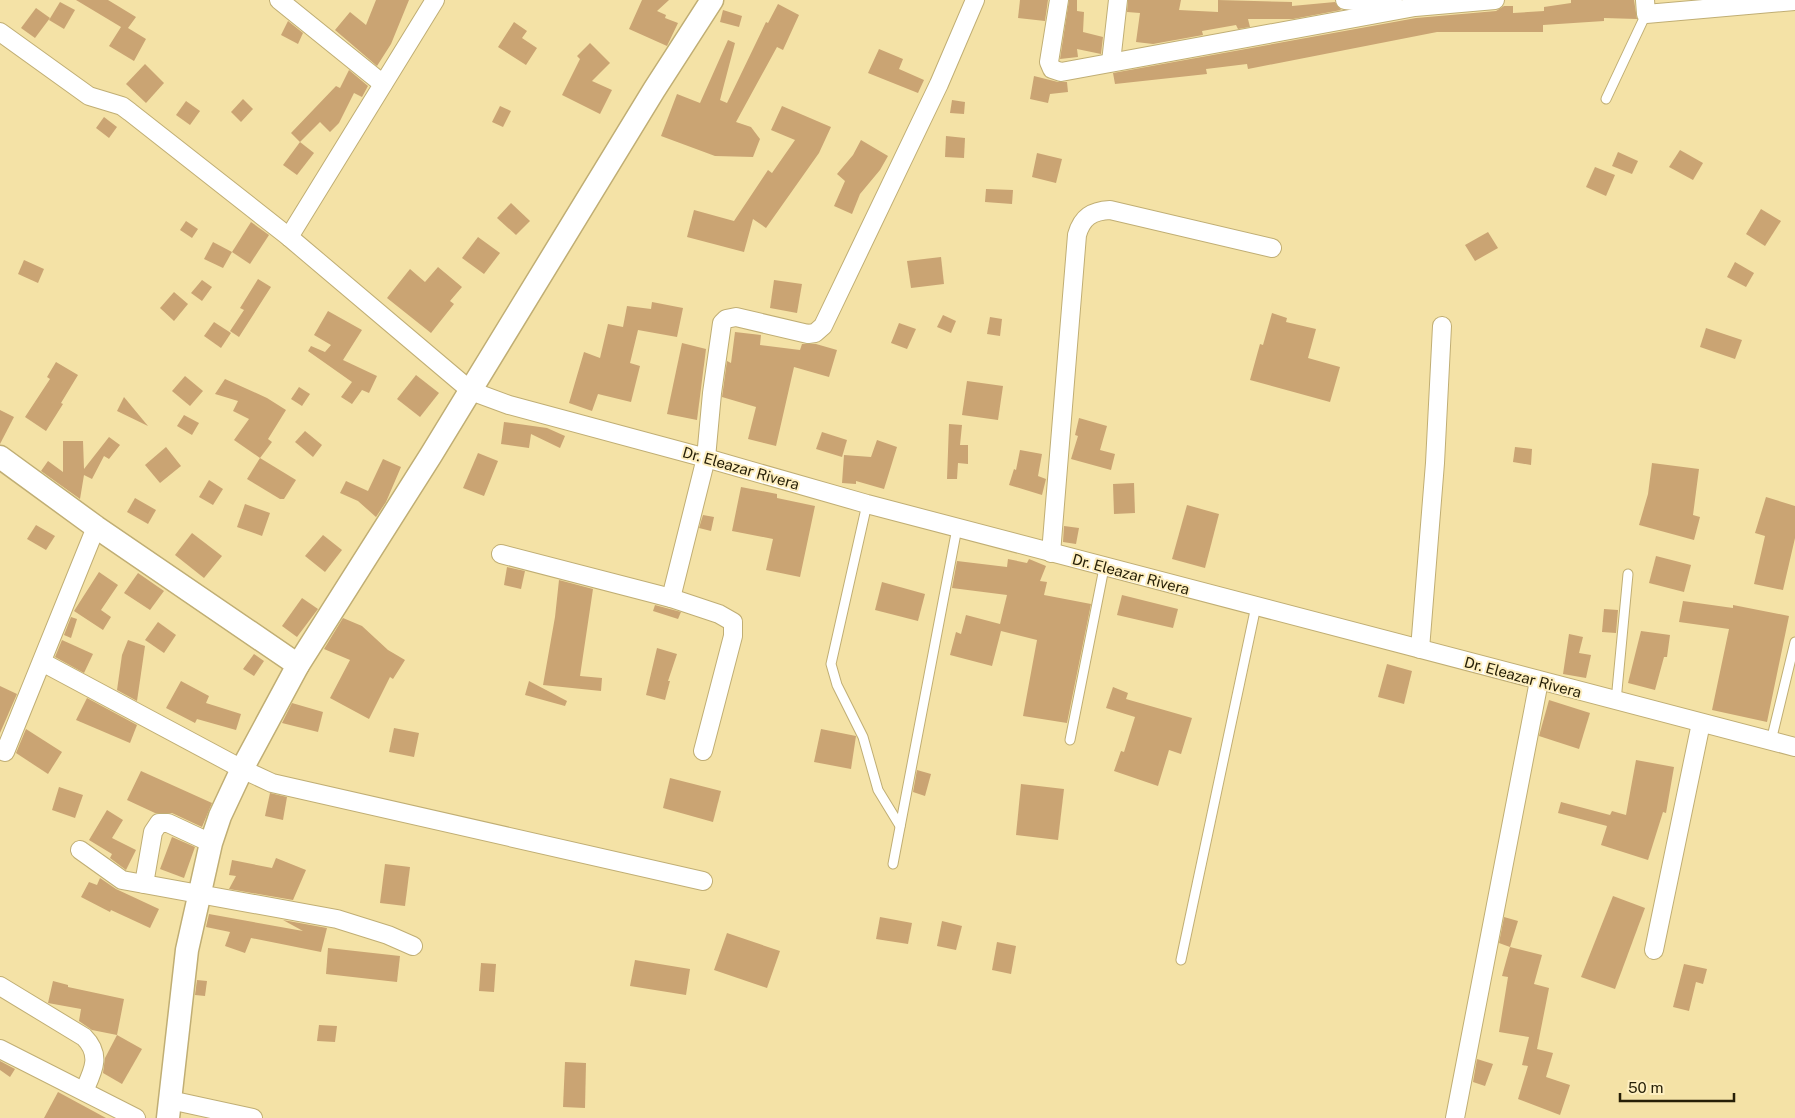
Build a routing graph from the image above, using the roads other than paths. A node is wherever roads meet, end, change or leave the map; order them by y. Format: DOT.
graph roads {
  1 [pos="279,0"];
  2 [pos="712,0"];
  3 [pos="975,0"];
  4 [pos="1059,0"];
  5 [pos="1118,0"];
  6 [pos="1345,0"];
  7 [pos="1495,0"];
  8 [pos="1795,1"];
  9 [pos="431,2"];
  10 [pos="1415,7"];
  11 [pos="1646,7"];
  12 [pos="0,32"];
  13 [pos="1111,62"];
  14 [pos="383,84"];
  15 [pos="1606,99"];
  16 [pos="289,237"];
  17 [pos="1272,248"];
  18 [pos="1442,326"];
  19 [pos="471,391"];
  20 [pos="0,457"];
  21 [pos="706,458"];
  22 [pos="867,504"];
  23 [pos="96,527"];
  24 [pos="957,528"];
  25 [pos="1051,553"];
  26 [pos="501,554"];
  27 [pos="1104,568"];
  28 [pos="1628,574"];
  29 [pos="671,598"];
  30 [pos="1256,606"];
  31 [pos="1795,642"];
  32 [pos="1420,649"];
  33 [pos="42,662"];
  34 [pos="298,666"];
  35 [pos="1539,681"];
  36 [pos="1616,701"];
  37 [pos="1701,723"];
  38 [pos="1070,740"];
  39 [pos="1771,741"];
  40 [pos="1795,747"];
  41 [pos="703,751"];
  42 [pos="5,752"];
  43 [pos="242,769"];
  44 [pos="900,826"];
  45 [pos="211,843"];
  46 [pos="80,850"];
  47 [pos="893,864"];
  48 [pos="703,881"];
  49 [pos="144,884"];
  50 [pos="199,894"];
  51 [pos="413,946"];
  52 [pos="1654,950"];
  53 [pos="1181,960"];
  54 [pos="0,986"];
  55 [pos="0,1049"];
  56 [pos="84,1091"];
  57 [pos="169,1109"];
  58 [pos="136,1118"];
  59 [pos="253,1118"];
  60 [pos="1454,1118"];
  1 -- 14 [label="street"];
  2 -- 19 [label="street"];
  3 -- 21 [label="street"];
  4 -- 13 [label="street"];
  5 -- 13 [label="street"];
  6 -- 10 [label="street"];
  7 -- 10 [label="street"];
  8 -- 11 [label="street"];
  9 -- 14 [label="street"];
  10 -- 13 [label="street"];
  11 -- 15 [label="lane"];
  12 -- 16 [label="street"];
  14 -- 16 [label="street"];
  16 -- 19 [label="street"];
  17 -- 25 [label="street"];
  18 -- 32 [label="street"];
  19 -- 21 [label="street, Dr. Eleazar Rivera"];
  19 -- 34 [label="street"];
  20 -- 23 [label="street"];
  21 -- 22 [label="street, Dr. Eleazar Rivera"];
  21 -- 29 [label="street"];
  22 -- 24 [label="street, Dr. Eleazar Rivera"];
  22 -- 44 [label="lane"];
  23 -- 33 [label="street"];
  23 -- 34 [label="street"];
  24 -- 25 [label="street, Dr. Eleazar Rivera"];
  24 -- 44 [label="lane"];
  25 -- 27 [label="street, Dr. Eleazar Rivera"];
  26 -- 29 [label="street"];
  27 -- 30 [label="street, Dr. Eleazar Rivera"];
  27 -- 38 [label="lane"];
  28 -- 36 [label="lane"];
  29 -- 41 [label="street"];
  30 -- 32 [label="street, Dr. Eleazar Rivera"];
  30 -- 53 [label="lane"];
  31 -- 39 [label="lane"];
  32 -- 35 [label="street, Dr. Eleazar Rivera"];
  33 -- 42 [label="street"];
  33 -- 43 [label="street"];
  34 -- 43 [label="street"];
  35 -- 36 [label="street, Dr. Eleazar Rivera"];
  35 -- 60 [label="street"];
  36 -- 37 [label="street, Dr. Eleazar Rivera"];
  37 -- 39 [label="street, Dr. Eleazar Rivera"];
  37 -- 52 [label="street"];
  39 -- 40 [label="street, Dr. Eleazar Rivera"];
  43 -- 45 [label="street"];
  43 -- 48 [label="street"];
  44 -- 47 [label="lane"];
  45 -- 49 [label="street"];
  45 -- 50 [label="street"];
  46 -- 49 [label="street"];
  49 -- 50 [label="street"];
  50 -- 51 [label="street"];
  50 -- 57 [label="street"];
  54 -- 56 [label="street"];
  55 -- 56 [label="street"];
  56 -- 58 [label="street"];
  57 -- 59 [label="street"];
}
